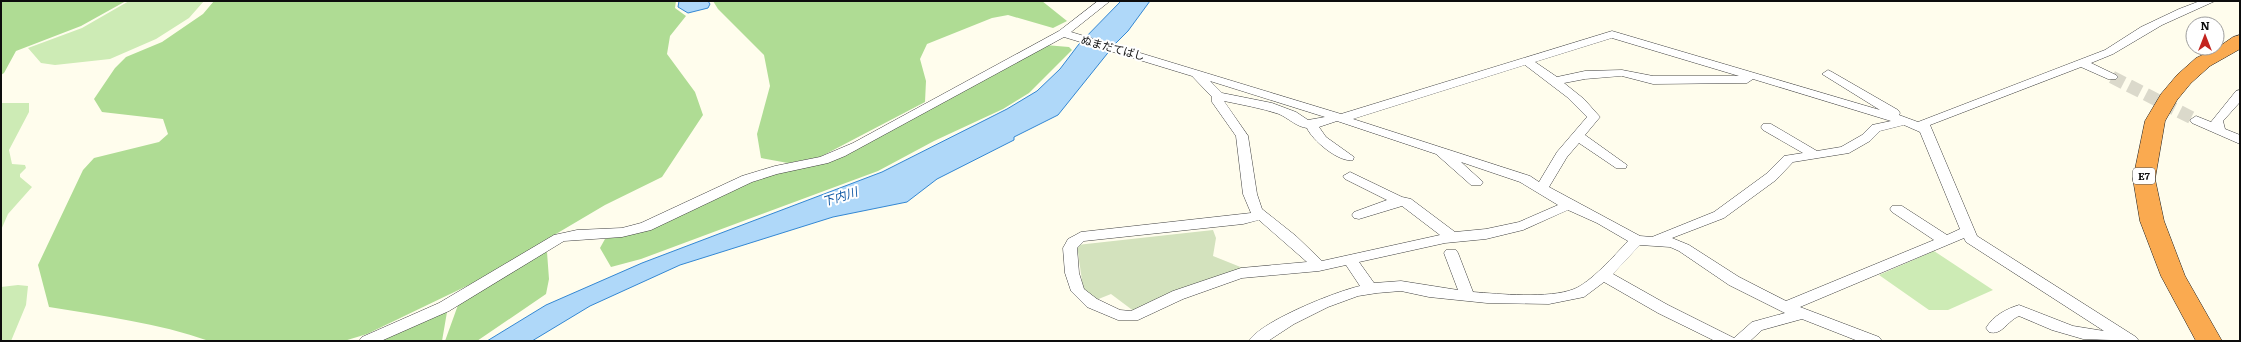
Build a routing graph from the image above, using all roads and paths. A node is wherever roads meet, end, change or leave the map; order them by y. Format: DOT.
graph roads {
  1 [pos="2210,1"];
  2 [pos="1104,3"];
  3 [pos="1067,35"];
  4 [pos="1049,37"];
  5 [pos="2240,41"];
  6 [pos="1525,60"];
  7 [pos="2082,63"];
  8 [pos="1194,72"];
  9 [pos="1828,74"];
  10 [pos="2112,77"];
  11 [pos="1760,79"];
  12 [pos="1554,81"];
  13 [pos="2240,94"];
  14 [pos="1218,96"];
  15 [pos="1339,117"];
  16 [pos="2196,120"];
  17 [pos="1905,121"];
  18 [pos="1312,125"];
  19 [pos="1767,127"];
  20 [pos="2219,129"];
  21 [pos="1925,130"];
  22 [pos="1578,136"];
  23 [pos="2240,140"];
  24 [pos="1437,149"];
  25 [pos="1814,154"];
  26 [pos="1348,157"];
  27 [pos="1621,165"];
  28 [pos="1350,176"];
  29 [pos="1476,182"];
  30 [pos="1541,189"];
  31 [pos="1399,201"];
  32 [pos="1568,205"];
  33 [pos="1897,209"];
  34 [pos="1260,214"];
  35 [pos="1359,214"];
  36 [pos="1968,231"];
  37 [pos="1453,238"];
  38 [pos="1637,240"];
  39 [pos="1655,240"];
  40 [pos="1946,240"];
  41 [pos="1451,253"];
  42 [pos="1350,259"];
  43 [pos="1319,266"];
  44 [pos="1602,274"];
  45 [pos="1370,289"];
  46 [pos="1467,296"];
  47 [pos="1785,307"];
  48 [pos="1801,314"];
  49 [pos="1994,328"];
  50 [pos="2128,339"];
  51 [pos="2208,339"];
  52 [pos="367,341"];
  53 [pos="1257,341"];
  54 [pos="1728,341"];
  55 [pos="1740,341"];
  56 [pos="1874,341"];
  1 -- 7 [label="street"];
  2 -- 3 [label="street"];
  2 -- 4 [label="street"];
  3 -- 8 [label="street, ぬまだてばし"];
  3 -- 52 [label="street"];
  5 -- 51 [label="highway, E7"];
  6 -- 11 [label="street"];
  6 -- 12 [label="street"];
  6 -- 15 [label="street"];
  7 -- 10 [label="street"];
  7 -- 21 [label="street"];
  8 -- 14 [label="street"];
  8 -- 15 [label="street, ぬまだてばし"];
  9 -- 17 [label="street"];
  11 -- 12 [label="street"];
  11 -- 17 [label="street"];
  12 -- 22 [label="street"];
  13 -- 20 [label="street"];
  14 -- 18 [label="street"];
  14 -- 34 [label="street"];
  15 -- 18 [label="street"];
  15 -- 24 [label="street, ぬまだてばし"];
  16 -- 20 [label="street"];
  17 -- 21 [label="street"];
  17 -- 25 [label="street"];
  18 -- 26 [label="street"];
  19 -- 25 [label="street"];
  20 -- 23 [label="street"];
  21 -- 36 [label="street"];
  22 -- 27 [label="street"];
  22 -- 30 [label="street"];
  24 -- 29 [label="street"];
  24 -- 30 [label="street, ぬまだてばし"];
  25 -- 39 [label="street"];
  28 -- 31 [label="street"];
  30 -- 32 [label="street, ぬまだてばし"];
  31 -- 35 [label="street"];
  31 -- 37 [label="street"];
  32 -- 37 [label="street"];
  32 -- 38 [label="street, ぬまだてばし"];
  33 -- 40 [label="street"];
  34 -- 43 [label="street"];
  34 -- 43 [label="street"];
  36 -- 40 [label="street"];
  36 -- 50 [label="street"];
  37 -- 42 [label="street"];
  38 -- 39 [label="street"];
  38 -- 44 [label="street"];
  39 -- 47 [label="street"];
  40 -- 47 [label="street"];
  41 -- 46 [label="street"];
  42 -- 43 [label="street"];
  42 -- 45 [label="street"];
  44 -- 46 [label="street"];
  44 -- 54 [label="street"];
  45 -- 46 [label="street"];
  45 -- 53 [label="street"];
  47 -- 48 [label="street"];
  48 -- 55 [label="street"];
  48 -- 56 [label="street"];
  49 -- 50 [label="street"];
}
